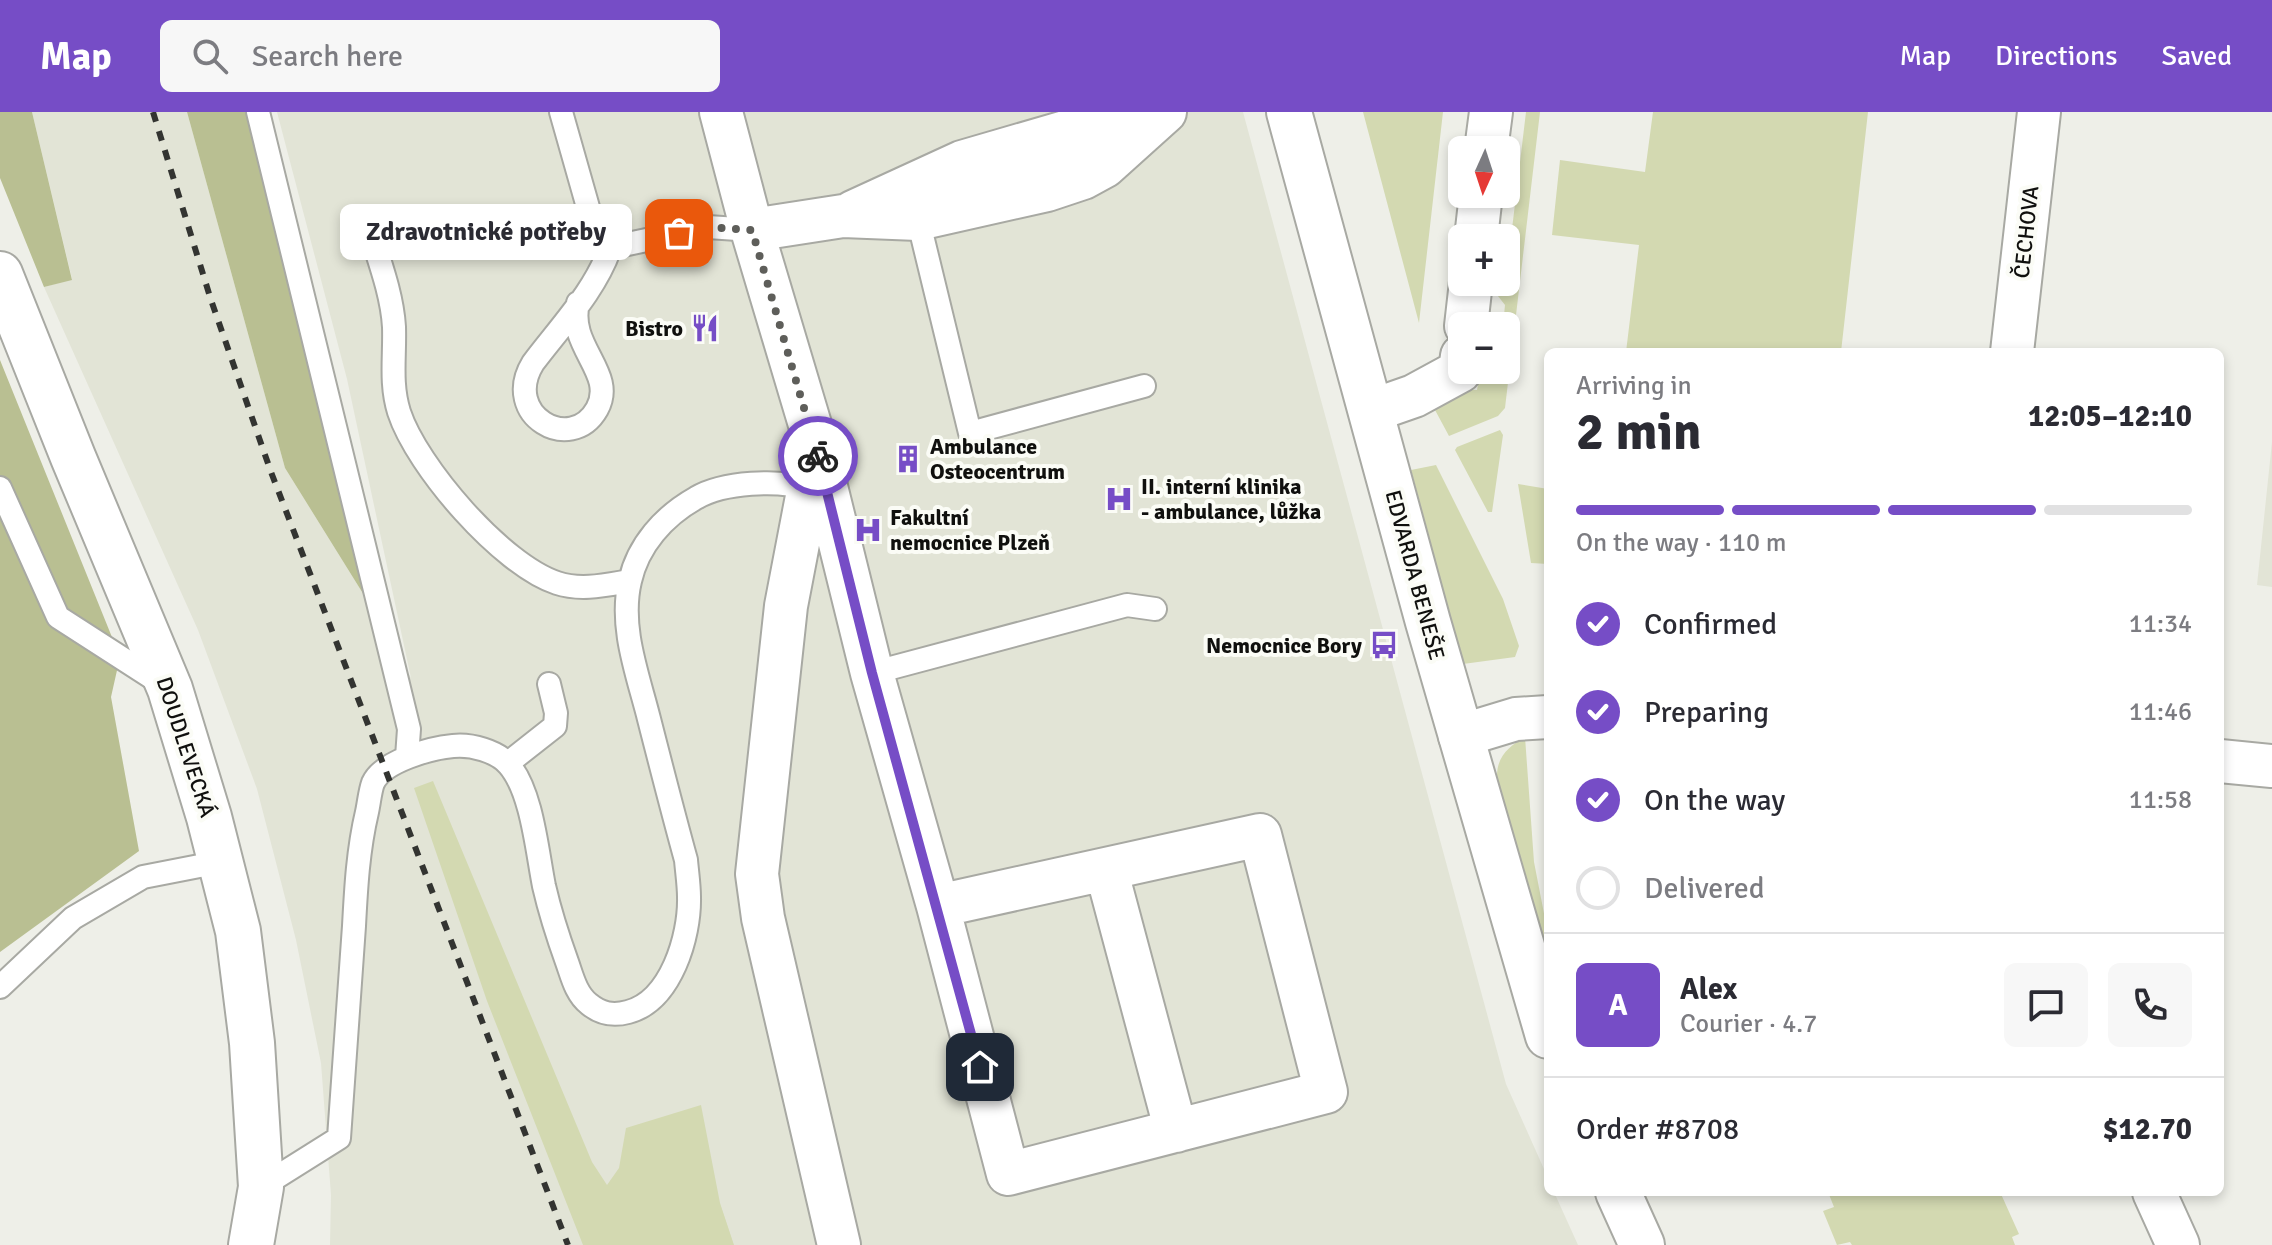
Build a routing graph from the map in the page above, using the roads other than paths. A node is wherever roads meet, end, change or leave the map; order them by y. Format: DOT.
graph roads {
  1 [pos="258,112"];
  2 [pos="561,112"];
  3 [pos="721,112"];
  4 [pos="1134,112"];
  5 [pos="1158,112"];
  6 [pos="1165,112"];
  7 [pos="1289,112"];
  8 [pos="1491,112"];
  9 [pos="2039,112"];
  10 [pos="1488,136"];
  11 [pos="843,216"];
  12 [pos="918,219"];
  13 [pos="367,221"];
  14 [pos="752,230"];
  15 [pos="611,245"];
  16 [pos="0,274"];
  17 [pos="578,303"];
  18 [pos="2012,348"];
  19 [pos="1448,378"];
  20 [pos="1144,386"];
  21 [pos="1371,411"];
  22 [pos="814,438"];
  23 [pos="0,488"];
  24 [pos="808,489"];
  25 [pos="630,581"];
  26 [pos="1155,609"];
  27 [pos="872,673"];
  28 [pos="549,684"];
  29 [pos="170,689"];
  30 [pos="1544,717"];
  31 [pos="1460,736"];
  32 [pos="407,757"];
  33 [pos="2224,761"];
  34 [pos="508,763"];
  35 [pos="2272,766"];
  36 [pos="220,862"];
  37 [pos="1106,869"];
  38 [pos="938,906"];
  39 [pos="0,987"];
  40 [pos="1544,1022"];
  41 [pos="1176,1131"];
  42 [pos="261,1187"];
  43 [pos="1620,1196"];
  44 [pos="2156,1196"];
  45 [pos="247,1244"];
  46 [pos="839,1245"];
  47 [pos="1642,1245"];
  48 [pos="2178,1245"];
  1 -- 32 [label="lane"];
  2 -- 15 [label="lane"];
  3 -- 14 [label="street"];
  4 -- 11 [label="street"];
  5 -- 11 [label="lane"];
  6 -- 12 [label="street"];
  7 -- 21 [label="street, EDVARDA BENEŠE"];
  8 -- 10 [label="street"];
  9 -- 18 [label="street, ČECHOVA"];
  11 -- 12 [label="street"];
  11 -- 14 [label="street"];
  12 -- 20 [label="lane"];
  13 -- 25 [label="lane"];
  14 -- 15 [label="lane"];
  14 -- 22 [label="street"];
  15 -- 17 [label="lane"];
  16 -- 29 [label="street, DOUDLEVECKÁ"];
  17 -- 17 [label="lane"];
  19 -- 21 [label="street"];
  21 -- 31 [label="street, EDVARDA BENEŠE"];
  22 -- 24 [label="street"];
  22 -- 27 [label="street"];
  23 -- 29 [label="lane"];
  24 -- 25 [label="lane"];
  24 -- 46 [label="street"];
  25 -- 34 [label="lane"];
  26 -- 27 [label="lane"];
  27 -- 38 [label="street"];
  28 -- 34 [label="lane"];
  29 -- 36 [label="street, DOUDLEVECKÁ"];
  30 -- 31 [label="street"];
  31 -- 40 [label="street, EDVARDA BENEŠE"];
  32 -- 34 [label="lane"];
  32 -- 42 [label="lane"];
  33 -- 35 [label="street"];
  36 -- 39 [label="lane"];
  36 -- 42 [label="street, DOUDLEVECKÁ"];
  37 -- 38 [label="street"];
  37 -- 41 [label="street"];
  37 -- 41 [label="street"];
  38 -- 41 [label="street"];
  42 -- 45 [label="street, DOUDLEVECKÁ"];
  43 -- 47 [label="street"];
  44 -- 48 [label="street"];
}
